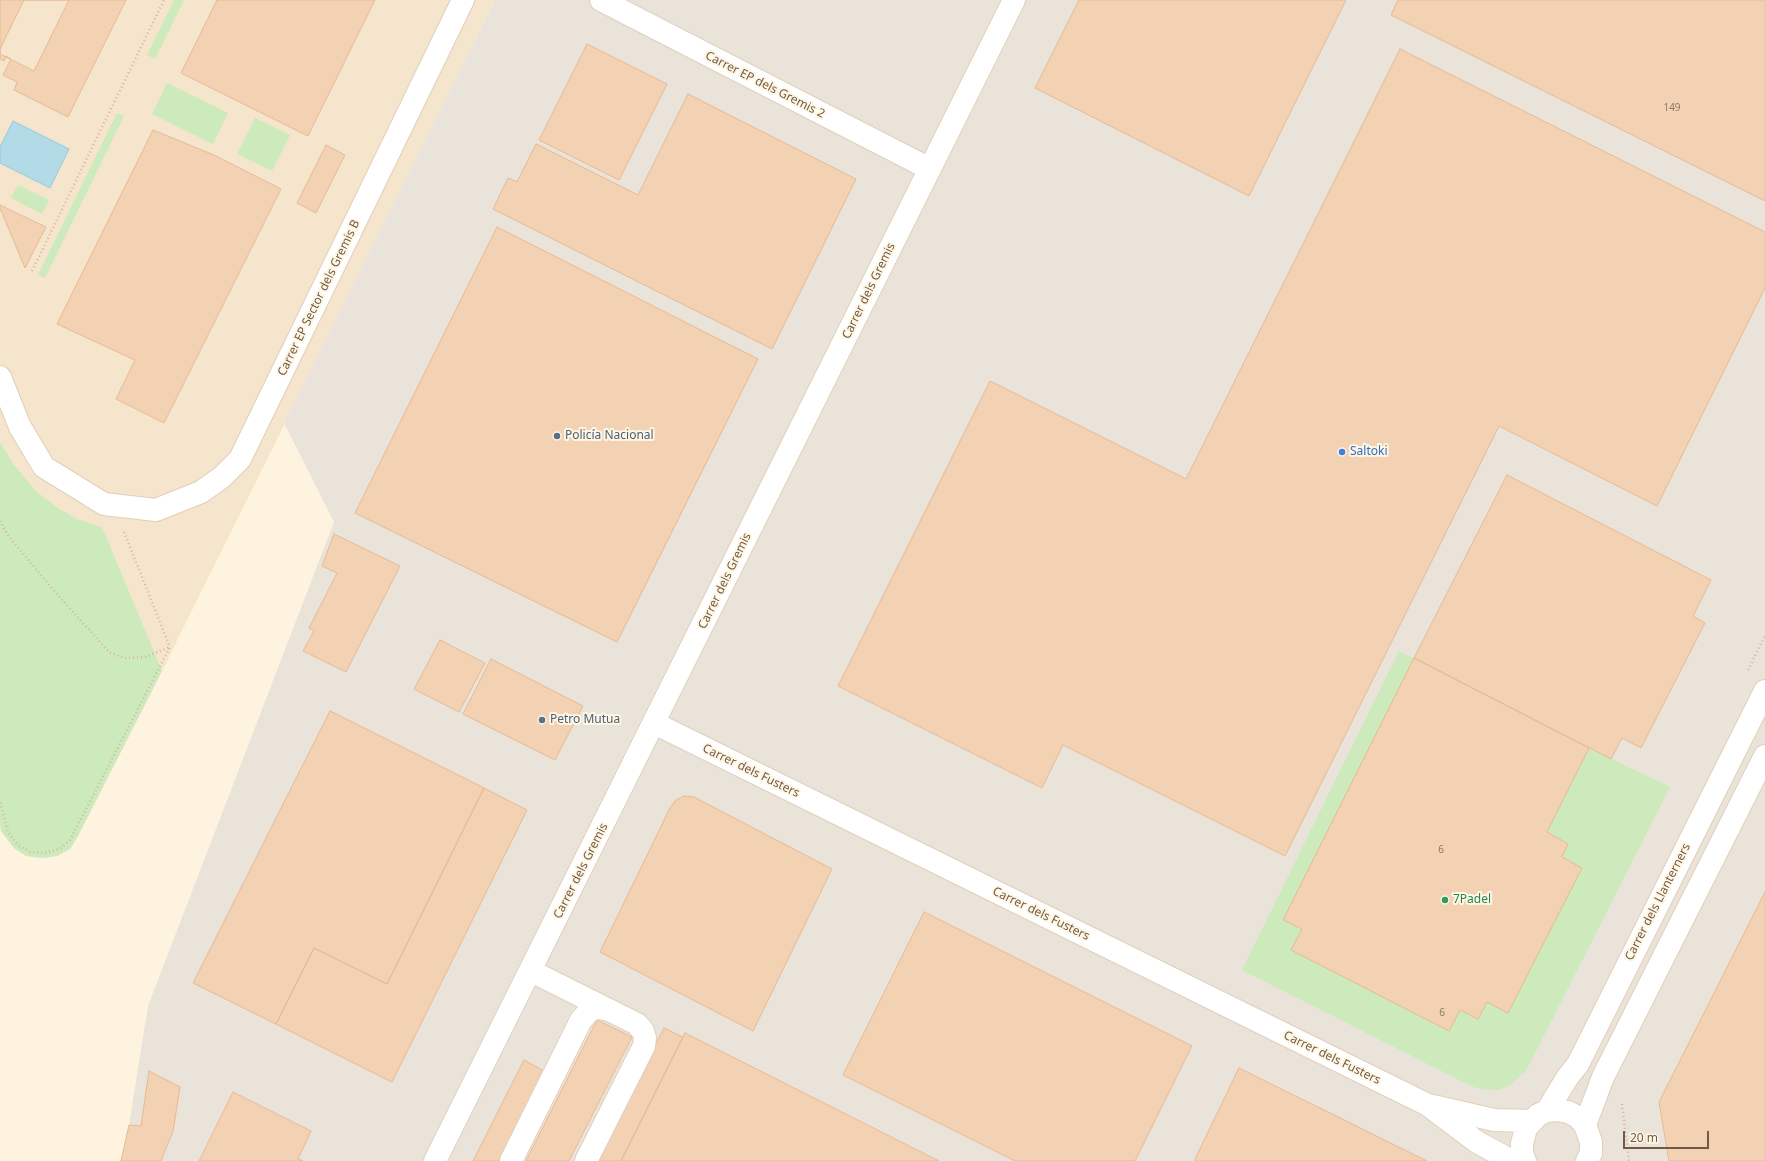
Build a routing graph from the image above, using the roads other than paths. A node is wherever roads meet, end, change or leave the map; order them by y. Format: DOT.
graph roads {
  1 [pos="601,0"];
  2 [pos="1014,0"];
  3 [pos="464,1"];
  4 [pos="930,169"];
  5 [pos="0,377"];
  6 [pos="1765,691"];
  7 [pos="654,723"];
  8 [pos="1765,756"];
  9 [pos="531,971"];
  10 [pos="609,1010"];
  11 [pos="1428,1105"];
  12 [pos="1539,1116"];
  13 [pos="1588,1143"];
  14 [pos="435,1161"];
  15 [pos="511,1161"];
  16 [pos="586,1161"];
  17 [pos="1512,1161"];
  18 [pos="1525,1161"];
  19 [pos="1605,1161"];
  1 -- 4 [label="street, Carrer EP dels Gremis 2"];
  2 -- 4 [label="street, Carrer dels Gremis"];
  3 -- 5 [label="street, Carrer EP Sector dels Gremis B"];
  4 -- 7 [label="street, Carrer dels Gremis"];
  6 -- 12 [label="street, Carrer dels Llanterners"];
  7 -- 9 [label="street, Carrer dels Gremis"];
  7 -- 11 [label="street, Carrer dels Fusters"];
  8 -- 13 [label="street"];
  9 -- 10 [label="street"];
  9 -- 14 [label="street, Carrer dels Gremis"];
  10 -- 15 [label="street"];
  10 -- 16 [label="street"];
  11 -- 12 [label="street, Carrer dels Fusters"];
  11 -- 17 [label="street, Carrer dels Fusters"];
  12 -- 13 [label="street, Carrer dels Fusters"];
  12 -- 18 [label="street, Carrer dels Llanterners"];
  13 -- 19 [label="street"];
}
